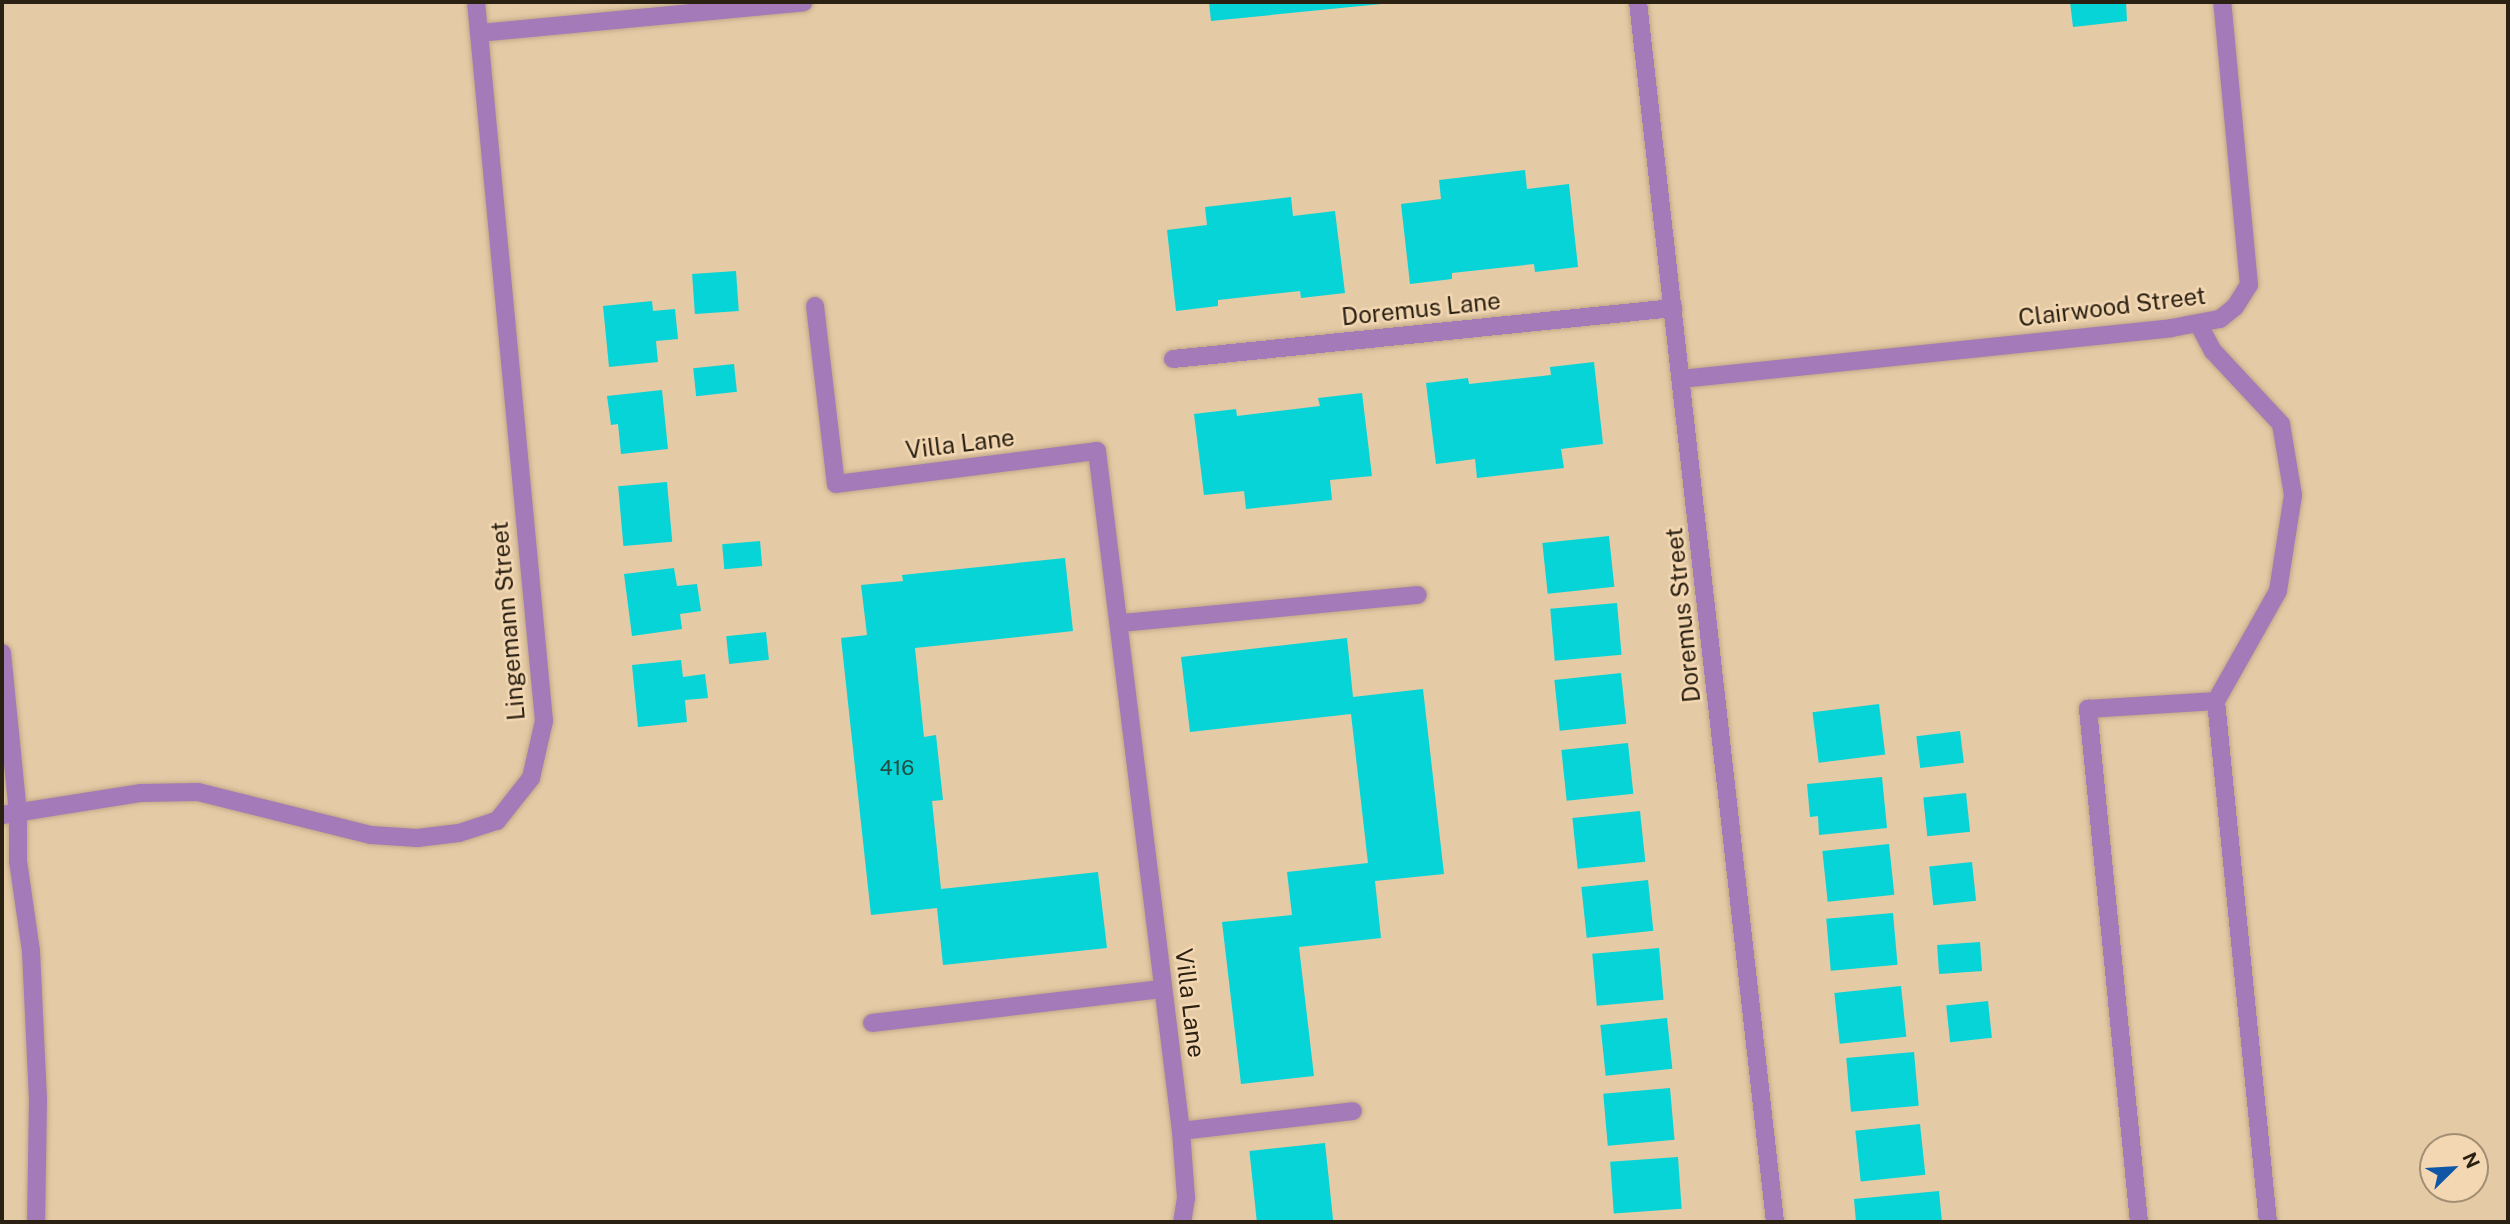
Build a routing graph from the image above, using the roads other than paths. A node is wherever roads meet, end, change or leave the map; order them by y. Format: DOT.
graph roads {
  1 [pos="476,2"];
  2 [pos="804,2"];
  3 [pos="1639,2"];
  4 [pos="2222,2"];
  5 [pos="479,33"];
  6 [pos="815,306"];
  7 [pos="1673,308"];
  8 [pos="2199,325"];
  9 [pos="1173,359"];
  10 [pos="1681,379"];
  11 [pos="1418,595"];
  12 [pos="1121,624"];
  13 [pos="2,653"];
  14 [pos="2216,701"];
  15 [pos="10,814"];
  16 [pos="1163,989"];
  17 [pos="872,1023"];
  18 [pos="1353,1111"];
  19 [pos="1181,1130"];
  20 [pos="36,1222"];
  21 [pos="1182,1222"];
  22 [pos="1775,1222"];
  23 [pos="2139,1222"];
  24 [pos="2268,1222"];
  1 -- 5 [label="street, Lingemann Street"];
  2 -- 5 [label="street"];
  3 -- 7 [label="street, Doremus Street"];
  4 -- 8 [label="street, Clairwood Street"];
  5 -- 15 [label="street, Lingemann Street"];
  6 -- 12 [label="street, Villa Lane"];
  7 -- 9 [label="street, Doremus Lane"];
  7 -- 10 [label="street, Doremus Street"];
  8 -- 10 [label="street, Clairwood Street"];
  8 -- 14 [label="street"];
  10 -- 22 [label="street, Doremus Street"];
  11 -- 12 [label="street"];
  12 -- 16 [label="street, Villa Lane"];
  13 -- 15 [label="street"];
  14 -- 23 [label="street"];
  14 -- 24 [label="street"];
  15 -- 20 [label="street"];
  16 -- 17 [label="street"];
  16 -- 19 [label="street, Villa Lane"];
  18 -- 19 [label="street"];
  19 -- 21 [label="street, Villa Lane"];
}
